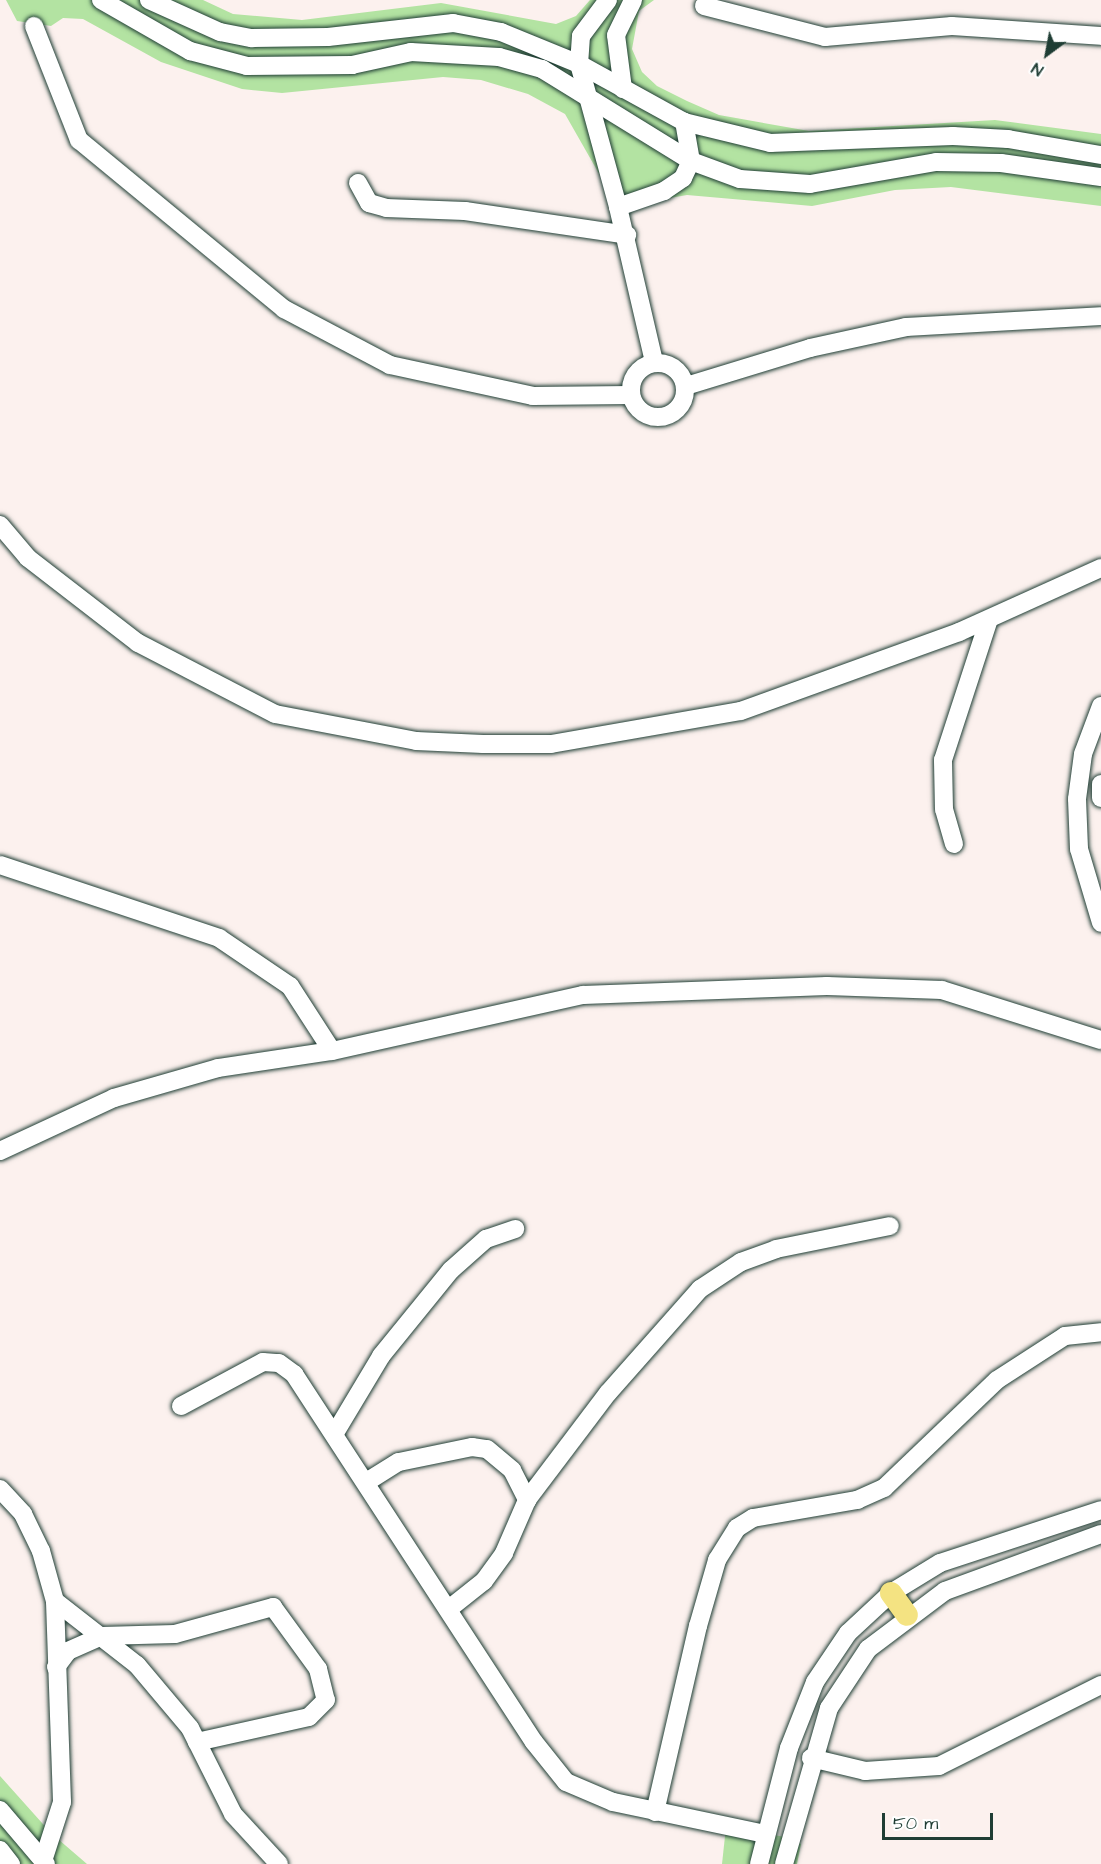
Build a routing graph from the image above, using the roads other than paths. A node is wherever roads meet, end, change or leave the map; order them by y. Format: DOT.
graph roads {
  1 [pos="101,0"];
  2 [pos="149,0"];
  3 [pos="608,0"];
  4 [pos="633,0"];
  5 [pos="704,6"];
  6 [pos="181,8"];
  7 [pos="591,22"];
  8 [pos="34,26"];
  9 [pos="616,35"];
  10 [pos="1101,36"];
  11 [pos="579,64"];
  12 [pos="622,89"];
  13 [pos="587,94"];
  14 [pos="684,122"];
  15 [pos="1101,155"];
  16 [pos="691,161"];
  17 [pos="1101,177"];
  18 [pos="358,183"];
  19 [pos="618,207"];
  20 [pos="627,234"];
  21 [pos="1101,316"];
  22 [pos="654,362"];
  23 [pos="686,386"];
  24 [pos="630,395"];
  25 [pos="0,525"];
  26 [pos="1101,568"];
  27 [pos="989,619"];
  28 [pos="1101,706"];
  29 [pos="1101,784"];
  30 [pos="1101,798"];
  31 [pos="954,844"];
  32 [pos="2,867"];
  33 [pos="1101,923"];
  34 [pos="1101,1040"];
  35 [pos="332,1051"];
  36 [pos="0,1151"];
  37 [pos="890,1226"];
  38 [pos="515,1229"];
  39 [pos="1101,1332"];
  40 [pos="181,1406"];
  41 [pos="335,1433"];
  42 [pos="368,1482"];
  43 [pos="0,1489"];
  44 [pos="527,1500"];
  45 [pos="1101,1510"];
  46 [pos="1101,1534"];
  47 [pos="891,1593"];
  48 [pos="55,1601"];
  49 [pos="450,1608"];
  50 [pos="907,1615"];
  51 [pos="102,1636"];
  52 [pos="56,1667"];
  53 [pos="1101,1684"];
  54 [pos="197,1742"];
  55 [pos="811,1758"];
  56 [pos="0,1810"];
  57 [pos="655,1812"];
  58 [pos="765,1834"];
  59 [pos="0,1850"];
  60 [pos="45,1862"];
  61 [pos="12,1864"];
  62 [pos="279,1864"];
  63 [pos="759,1864"];
  64 [pos="784,1864"];
  1 -- 13 [label="street"];
  2 -- 6 [label="street"];
  3 -- 7 [label="street"];
  4 -- 9 [label="street"];
  5 -- 10 [label="street"];
  6 -- 11 [label="street"];
  7 -- 9 [label="street"];
  7 -- 11 [label="street"];
  8 -- 24 [label="street"];
  9 -- 12 [label="street"];
  11 -- 12 [label="street"];
  11 -- 13 [label="street"];
  12 -- 14 [label="street"];
  13 -- 16 [label="street"];
  13 -- 19 [label="street"];
  14 -- 15 [label="street"];
  14 -- 16 [label="street"];
  16 -- 17 [label="street"];
  16 -- 19 [label="street"];
  18 -- 20 [label="street"];
  19 -- 20 [label="street"];
  20 -- 22 [label="street"];
  21 -- 23 [label="street"];
  22 -- 23 [label="street"];
  22 -- 24 [label="street"];
  23 -- 24 [label="street"];
  25 -- 27 [label="street"];
  26 -- 27 [label="street"];
  27 -- 31 [label="street"];
  28 -- 33 [label="street"];
  29 -- 30 [label="street"];
  32 -- 35 [label="street"];
  34 -- 35 [label="street"];
  35 -- 36 [label="street"];
  37 -- 44 [label="street"];
  38 -- 41 [label="street"];
  39 -- 57 [label="street"];
  40 -- 41 [label="street"];
  41 -- 42 [label="street"];
  42 -- 44 [label="street"];
  42 -- 49 [label="street"];
  43 -- 48 [label="street"];
  44 -- 49 [label="street"];
  45 -- 47 [label="street"];
  46 -- 50 [label="street"];
  47 -- 50 [label="main road"];
  47 -- 58 [label="street"];
  48 -- 51 [label="street"];
  48 -- 52 [label="street"];
  49 -- 57 [label="street"];
  50 -- 55 [label="street"];
  51 -- 52 [label="street"];
  51 -- 54 [label="street"];
  51 -- 54 [label="street"];
  52 -- 60 [label="street"];
  53 -- 55 [label="street"];
  54 -- 62 [label="street"];
  55 -- 64 [label="street"];
  56 -- 60 [label="street"];
  57 -- 58 [label="street"];
  58 -- 63 [label="street"];
  59 -- 61 [label="street"];
}
